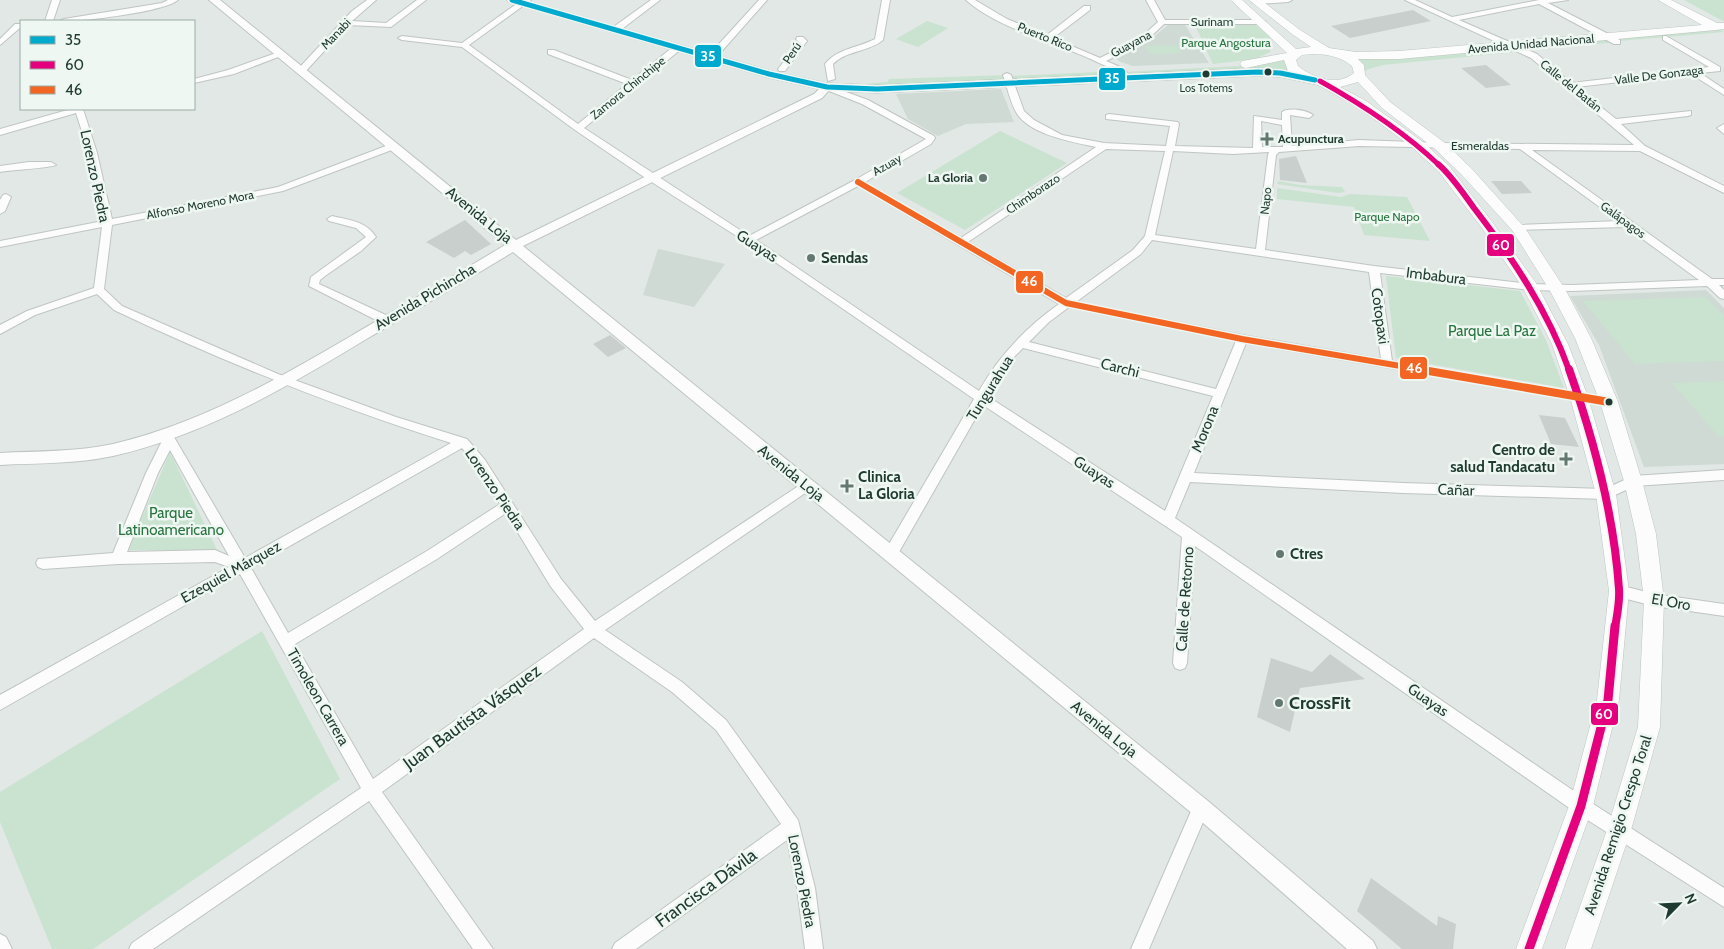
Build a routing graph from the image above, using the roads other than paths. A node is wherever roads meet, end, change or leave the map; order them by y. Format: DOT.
graph roads {
  1 [pos="56,0"];
  2 [pos="174,0"];
  3 [pos="214,0"];
  4 [pos="372,0"];
  5 [pos="422,0"];
  6 [pos="544,0"];
  7 [pos="656,0"];
  8 [pos="763,0"];
  9 [pos="886,0"];
  10 [pos="970,0"];
  11 [pos="1150,0"];
  12 [pos="1236,0"];
  13 [pos="1288,0"];
  14 [pos="1408,0"];
  15 [pos="1564,0"];
  16 [pos="1663,0"];
  17 [pos="1678,0"];
  18 [pos="520,1"];
  19 [pos="1255,1"];
  20 [pos="1538,1"];
  21 [pos="1087,8"];
  22 [pos="1451,19"];
  23 [pos="50,20"];
  24 [pos="70,20"];
  25 [pos="1162,22"];
  26 [pos="1262,22"];
  27 [pos="346,23"];
  28 [pos="20,26"];
  29 [pos="0,27"];
  30 [pos="620,27"];
  31 [pos="1722,28"];
  32 [pos="402,38"];
  33 [pos="1048,38"];
  34 [pos="1666,38"];
  35 [pos="800,39"];
  36 [pos="1613,39"];
  37 [pos="0,43"];
  38 [pos="464,45"];
  39 [pos="677,48"];
  40 [pos="1520,49"];
  41 [pos="551,52"];
  42 [pos="1332,52"];
  43 [pos="282,54"];
  44 [pos="714,55"];
  45 [pos="1294,55"];
  46 [pos="1101,60"];
  47 [pos="782,69"];
  48 [pos="302,70"];
  49 [pos="1721,70"];
  50 [pos="1366,72"];
  51 [pos="1693,72"];
  52 [pos="1124,75"];
  53 [pos="1009,79"];
  54 [pos="195,81"];
  55 [pos="1317,81"];
  56 [pos="829,83"];
  57 [pos="634,84"];
  58 [pos="1571,85"];
  59 [pos="877,89"];
  60 [pos="1724,93"];
  61 [pos="865,102"];
  62 [pos="76,110"];
  63 [pos="79,110"];
  64 [pos="1688,113"];
  65 [pos="1309,115"];
  66 [pos="1109,117"];
  67 [pos="1614,122"];
  68 [pos="1286,123"];
  69 [pos="578,128"];
  70 [pos="0,132"];
  71 [pos="1418,145"];
  72 [pos="394,146"];
  73 [pos="1104,146"];
  74 [pos="1440,146"];
  75 [pos="1521,146"];
  76 [pos="1642,148"];
  77 [pos="1170,149"];
  78 [pos="1288,149"];
  79 [pos="1258,150"];
  80 [pos="1277,150"];
  81 [pos="51,165"];
  82 [pos="0,169"];
  83 [pos="650,177"];
  84 [pos="858,182"];
  85 [pos="1724,190"];
  86 [pos="6,197"];
  87 [pos="0,211"];
  88 [pos="332,219"];
  89 [pos="108,222"];
  90 [pos="1629,224"];
  91 [pos="1518,228"];
  92 [pos="1150,237"];
  93 [pos="749,240"];
  94 [pos="962,242"];
  95 [pos="0,244"];
  96 [pos="515,245"];
  97 [pos="1260,254"];
  98 [pos="1374,269"];
  99 [pos="1724,282"];
  100 [pos="1710,283"];
  101 [pos="1530,287"];
  102 [pos="1557,289"];
  103 [pos="99,290"];
  104 [pos="1724,296"];
  105 [pos="1066,303"];
  106 [pos="386,320"];
  107 [pos="0,330"];
  108 [pos="1242,339"];
  109 [pos="1020,343"];
  110 [pos="1387,364"];
  111 [pos="286,381"];
  112 [pos="1219,394"];
  113 [pos="1579,397"];
  114 [pos="981,398"];
  115 [pos="1609,402"];
  116 [pos="168,438"];
  117 [pos="463,442"];
  118 [pos="0,460"];
  119 [pos="1724,475"];
  120 [pos="1185,477"];
  121 [pos="1633,481"];
  122 [pos="806,486"];
  123 [pos="1606,494"];
  124 [pos="508,505"];
  125 [pos="1168,520"];
  126 [pos="1189,536"];
  127 [pos="890,555"];
  128 [pos="118,558"];
  129 [pos="43,563"];
  130 [pos="242,566"];
  131 [pos="1619,591"];
  132 [pos="1654,600"];
  133 [pos="1724,610"];
  134 [pos="594,630"];
  135 [pos="287,641"];
  136 [pos="1180,663"];
  137 [pos="0,703"];
  138 [pos="370,790"];
  139 [pos="1582,806"];
  140 [pos="1201,808"];
  141 [pos="792,826"];
  142 [pos="1619,830"];
  143 [pos="1724,898"];
  144 [pos="0,943"];
  145 [pos="3,949"];
  146 [pos="138,949"];
  147 [pos="484,949"];
  148 [pos="621,949"];
  149 [pos="814,949"];
  150 [pos="1140,949"];
  151 [pos="1365,949"];
  152 [pos="1529,949"];
  153 [pos="1578,949"];
  1 -- 23 [label="street"];
  2 -- 24 [label="street"];
  3 -- 43 [label="street, Avenida Loja"];
  4 -- 27 [label="street, Manabi"];
  5 -- 27 [label="street"];
  6 -- 30 [label="main road"];
  7 -- 30 [label="street"];
  8 -- 44 [label="street"];
  9 -- 56 [label="street"];
  10 -- 33 [label="street, Puerto Rico"];
  11 -- 25 [label="street, Guayana"];
  12 -- 26 [label="main road"];
  13 -- 19 [label="street"];
  14 -- 22 [label="street, Calle del Batán"];
  15 -- 20 [label="street"];
  16 -- 31 [label="main road"];
  17 -- 31 [label="main road"];
  18 -- 30 [label="main road"];
  18 -- 38 [label="street"];
  19 -- 42 [label="main road"];
  20 -- 22 [label="street"];
  20 -- 36 [label="street"];
  21 -- 33 [label="street"];
  22 -- 40 [label="street, Calle del Batán"];
  25 -- 26 [label="street, Surinam"];
  25 -- 46 [label="street, Guayana"];
  26 -- 45 [label="main road"];
  27 -- 48 [label="street, Manabi"];
  28 -- 29 [label="street"];
  28 -- 37 [label="street"];
  30 -- 39 [label="main road"];
  30 -- 44 [label="main road"];
  31 -- 34 [label="main road, Avenida Unidad Nacional"];
  31 -- 36 [label="main road, Avenida Unidad Nacional"];
  32 -- 38 [label="street"];
  33 -- 46 [label="street, Puerto Rico"];
  34 -- 36 [label="main road, Avenida Unidad Nacional"];
  34 -- 49 [label="street, Valle De Gonzaga"];
  35 -- 47 [label="street, Perú"];
  36 -- 40 [label="main road, Avenida Unidad Nacional"];
  38 -- 69 [label="street, Guayas"];
  39 -- 44 [label="main road"];
  39 -- 57 [label="street, Zamora Chinchipe"];
  40 -- 42 [label="main road, Avenida Unidad Nacional"];
  40 -- 50 [label="main road, Avenida Unidad Nacional"];
  40 -- 58 [label="street, Calle del Batán"];
  41 -- 57 [label="street"];
  42 -- 45 [label="main road, Avenida Unidad Nacional"];
  42 -- 50 [label="main road, Avenida Remigio Crespo Toral"];
  43 -- 48 [label="street, Avenida Loja"];
  43 -- 54 [label="street"];
  44 -- 47 [label="main road"];
  44 -- 56 [label="main road"];
  45 -- 52 [label="main road"];
  45 -- 55 [label="main road"];
  46 -- 52 [label="street, Puerto Rico"];
  47 -- 56 [label="main road"];
  48 -- 72 [label="street, Avenida Loja"];
  49 -- 51 [label="street, Valle De Gonzaga"];
  50 -- 55 [label="main road"];
  50 -- 74 [label="main road, Avenida Remigio Crespo Toral"];
  51 -- 58 [label="street, Valle De Gonzaga"];
  51 -- 60 [label="street"];
  52 -- 53 [label="main road"];
  52 -- 55 [label="main road"];
  53 -- 56 [label="main road"];
  53 -- 59 [label="main road"];
  53 -- 73 [label="street, Esmeraldas"];
  55 -- 71 [label="main road"];
  56 -- 59 [label="main road"];
  56 -- 61 [label="street, Azuay"];
  56 -- 83 [label="street, Avenida Pichincha"];
  57 -- 69 [label="street, Zamora Chinchipe"];
  58 -- 67 [label="street, Calle del Batán"];
  59 -- 61 [label="street"];
  61 -- 84 [label="street, Azuay"];
  62 -- 70 [label="street"];
  63 -- 89 [label="street, Lorenzo Piedra"];
  64 -- 67 [label="street"];
  65 -- 68 [label="street"];
  66 -- 77 [label="street"];
  67 -- 76 [label="street, Calle del Batán"];
  68 -- 78 [label="street"];
  68 -- 79 [label="street"];
  69 -- 83 [label="street, Guayas"];
  71 -- 74 [label="street, Esmeraldas"];
  71 -- 78 [label="street, Esmeraldas"];
  71 -- 101 [label="main road"];
  72 -- 89 [label="street, Alfonso Moreno Mora"];
  72 -- 96 [label="street, Avenida Loja"];
  73 -- 77 [label="street, Esmeraldas"];
  73 -- 94 [label="street, Chimborazo"];
  74 -- 75 [label="street, Esmeraldas"];
  74 -- 91 [label="main road, Avenida Remigio Crespo Toral"];
  75 -- 76 [label="street, Esmeraldas"];
  75 -- 90 [label="street, Galápagos"];
  76 -- 85 [label="street, Calle del Batán"];
  77 -- 79 [label="street, Esmeraldas"];
  77 -- 92 [label="street"];
  78 -- 80 [label="street, Esmeraldas"];
  79 -- 80 [label="street, Esmeraldas"];
  80 -- 97 [label="street, Napo"];
  81 -- 82 [label="street"];
  83 -- 93 [label="street, Guayas"];
  83 -- 96 [label="street, Avenida Pichincha"];
  84 -- 93 [label="street, Azuay"];
  84 -- 94 [label="street"];
  86 -- 87 [label="street"];
  88 -- 106 [label="street"];
  89 -- 95 [label="street, Alfonso Moreno Mora"];
  89 -- 103 [label="street, Lorenzo Piedra"];
  90 -- 91 [label="street"];
  90 -- 100 [label="street, Galápagos"];
  91 -- 102 [label="main road, Avenida Remigio Crespo Toral"];
  92 -- 97 [label="street, Imbabura"];
  92 -- 105 [label="street, Tungurahua"];
  93 -- 114 [label="street, Guayas"];
  94 -- 105 [label="street"];
  96 -- 106 [label="street, Avenida Pichincha"];
  96 -- 122 [label="street, Avenida Loja"];
  97 -- 98 [label="street, Imbabura"];
  98 -- 101 [label="street, Imbabura"];
  98 -- 110 [label="street, Cotopaxi"];
  99 -- 100 [label="street, Imbabura"];
  100 -- 102 [label="street, Imbabura"];
  100 -- 104 [label="street, Galápagos"];
  101 -- 102 [label="street, Imbabura"];
  101 -- 113 [label="main road"];
  102 -- 115 [label="main road, Avenida Remigio Crespo Toral"];
  103 -- 107 [label="street"];
  103 -- 111 [label="street, Lorenzo Piedra"];
  105 -- 108 [label="street"];
  105 -- 109 [label="street, Tungurahua"];
  106 -- 111 [label="street, Avenida Pichincha"];
  108 -- 110 [label="street"];
  108 -- 112 [label="street, Morona"];
  109 -- 112 [label="street, Carchi"];
  109 -- 114 [label="street, Tungurahua"];
  110 -- 113 [label="street"];
  111 -- 116 [label="street, Avenida Pichincha"];
  111 -- 117 [label="street, Lorenzo Piedra"];
  112 -- 120 [label="street, Morona"];
  113 -- 115 [label="street"];
  113 -- 123 [label="main road"];
  114 -- 125 [label="street, Guayas"];
  114 -- 127 [label="street, Tungurahua"];
  115 -- 121 [label="main road, Avenida Remigio Crespo Toral"];
  116 -- 118 [label="street, Avenida Pichincha"];
  116 -- 128 [label="street"];
  116 -- 130 [label="street, Timoleon Carrera"];
  117 -- 124 [label="street, Lorenzo Piedra"];
  117 -- 130 [label="street, Ezequiel Márquez"];
  119 -- 121 [label="street, Cañar"];
  120 -- 123 [label="street, Cañar"];
  120 -- 125 [label="street, Morona"];
  121 -- 123 [label="street, Cañar"];
  121 -- 132 [label="main road, Avenida Remigio Crespo Toral"];
  122 -- 127 [label="street, Avenida Loja"];
  122 -- 134 [label="street, Juan Bautista Vásquez"];
  123 -- 131 [label="main road"];
  124 -- 134 [label="street, Lorenzo Piedra"];
  124 -- 135 [label="street"];
  125 -- 126 [label="street, Guayas"];
  126 -- 136 [label="street, Calle de Retorno"];
  126 -- 139 [label="street, Guayas"];
  127 -- 140 [label="street, Avenida Loja"];
  128 -- 129 [label="street"];
  128 -- 130 [label="street"];
  130 -- 135 [label="street, Timoleon Carrera"];
  130 -- 137 [label="street, Ezequiel Márquez"];
  131 -- 132 [label="street, El Oro"];
  131 -- 139 [label="main road"];
  132 -- 133 [label="street, El Oro"];
  132 -- 142 [label="main road, Avenida Remigio Crespo Toral"];
  134 -- 138 [label="street, Juan Bautista Vásquez"];
  134 -- 141 [label="street, Lorenzo Piedra"];
  135 -- 138 [label="street, Timoleon Carrera"];
  138 -- 146 [label="street, Juan Bautista Vásquez"];
  138 -- 147 [label="street, Timoleon Carrera"];
  139 -- 142 [label="street, Guayas"];
  139 -- 152 [label="main road"];
  140 -- 150 [label="street"];
  140 -- 151 [label="street, Avenida Loja"];
  141 -- 148 [label="street, Francisca Dávila"];
  141 -- 149 [label="street, Lorenzo Piedra"];
  142 -- 143 [label="street, Guayas"];
  142 -- 153 [label="main road, Avenida Remigio Crespo Toral"];
  144 -- 145 [label="street"];
}
